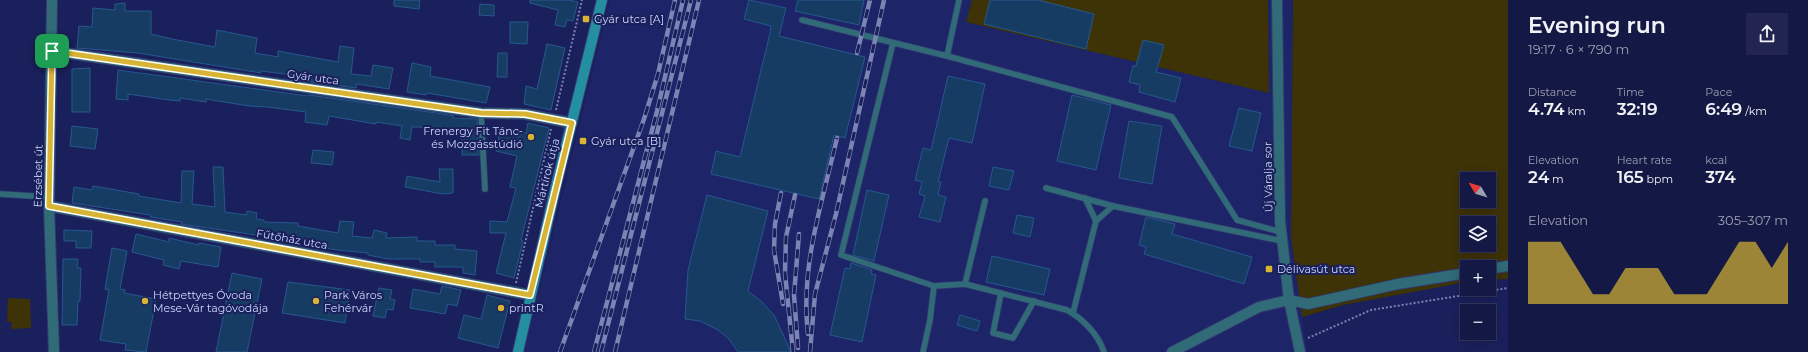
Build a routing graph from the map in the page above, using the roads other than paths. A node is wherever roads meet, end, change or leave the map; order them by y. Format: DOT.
graph roads {
  1 [pos="52,0"];
  2 [pos="602,0"];
  3 [pos="959,0"];
  4 [pos="1277,0"];
  5 [pos="802,20"];
  6 [pos="894,43"];
  7 [pos="52,51"];
  8 [pos="946,56"];
  9 [pos="481,113"];
  10 [pos="572,123"];
  11 [pos="1046,188"];
  12 [pos="485,189"];
  13 [pos="0,194"];
  14 [pos="1085,198"];
  15 [pos="985,201"];
  16 [pos="49,202"];
  17 [pos="1113,206"];
  18 [pos="1096,221"];
  19 [pos="1282,236"];
  20 [pos="1508,266"];
  21 [pos="1496,268"];
  22 [pos="1460,274"];
  23 [pos="966,284"];
  24 [pos="934,286"];
  25 [pos="1001,293"];
  26 [pos="530,295"];
  27 [pos="1289,300"];
  28 [pos="1034,302"];
  29 [pos="1073,313"];
  30 [pos="1299,348"];
  31 [pos="1105,351"];
  32 [pos="54,352"];
  33 [pos="518,352"];
  34 [pos="923,352"];
  35 [pos="1172,352"];
  1 -- 7 [label="street, Erzsébet út"];
  2 -- 10 [label="street, Mártírok útja"];
  3 -- 8 [label="lane"];
  4 -- 19 [label="street, Új Váralja sor"];
  5 -- 6 [label="lane"];
  6 -- 8 [label="lane"];
  6 -- 24 [label="lane"];
  7 -- 9 [label="street, Gyár utca"];
  7 -- 16 [label="street, Erzsébet út"];
  8 -- 19 [label="lane"];
  9 -- 10 [label="street, Gyár utca"];
  9 -- 12 [label="lane"];
  10 -- 26 [label="street, Mártírok útja"];
  11 -- 14 [label="lane"];
  13 -- 16 [label="lane"];
  14 -- 17 [label="lane"];
  14 -- 18 [label="lane"];
  15 -- 23 [label="lane"];
  16 -- 26 [label="street, Fűtőház utca"];
  16 -- 32 [label="street, Erzsébet út"];
  17 -- 18 [label="lane"];
  17 -- 19 [label="lane"];
  18 -- 29 [label="lane"];
  19 -- 27 [label="street, Új Váralja sor"];
  20 -- 21 [label="street"];
  22 -- 27 [label="street"];
  23 -- 24 [label="lane"];
  23 -- 25 [label="lane"];
  24 -- 34 [label="lane"];
  25 -- 28 [label="lane"];
  25 -- 28 [label="lane"];
  26 -- 33 [label="street, Mártírok útja"];
  27 -- 30 [label="street, Új Váralja sor"];
  27 -- 35 [label="street"];
  28 -- 29 [label="lane"];
  29 -- 31 [label="lane"];
}
